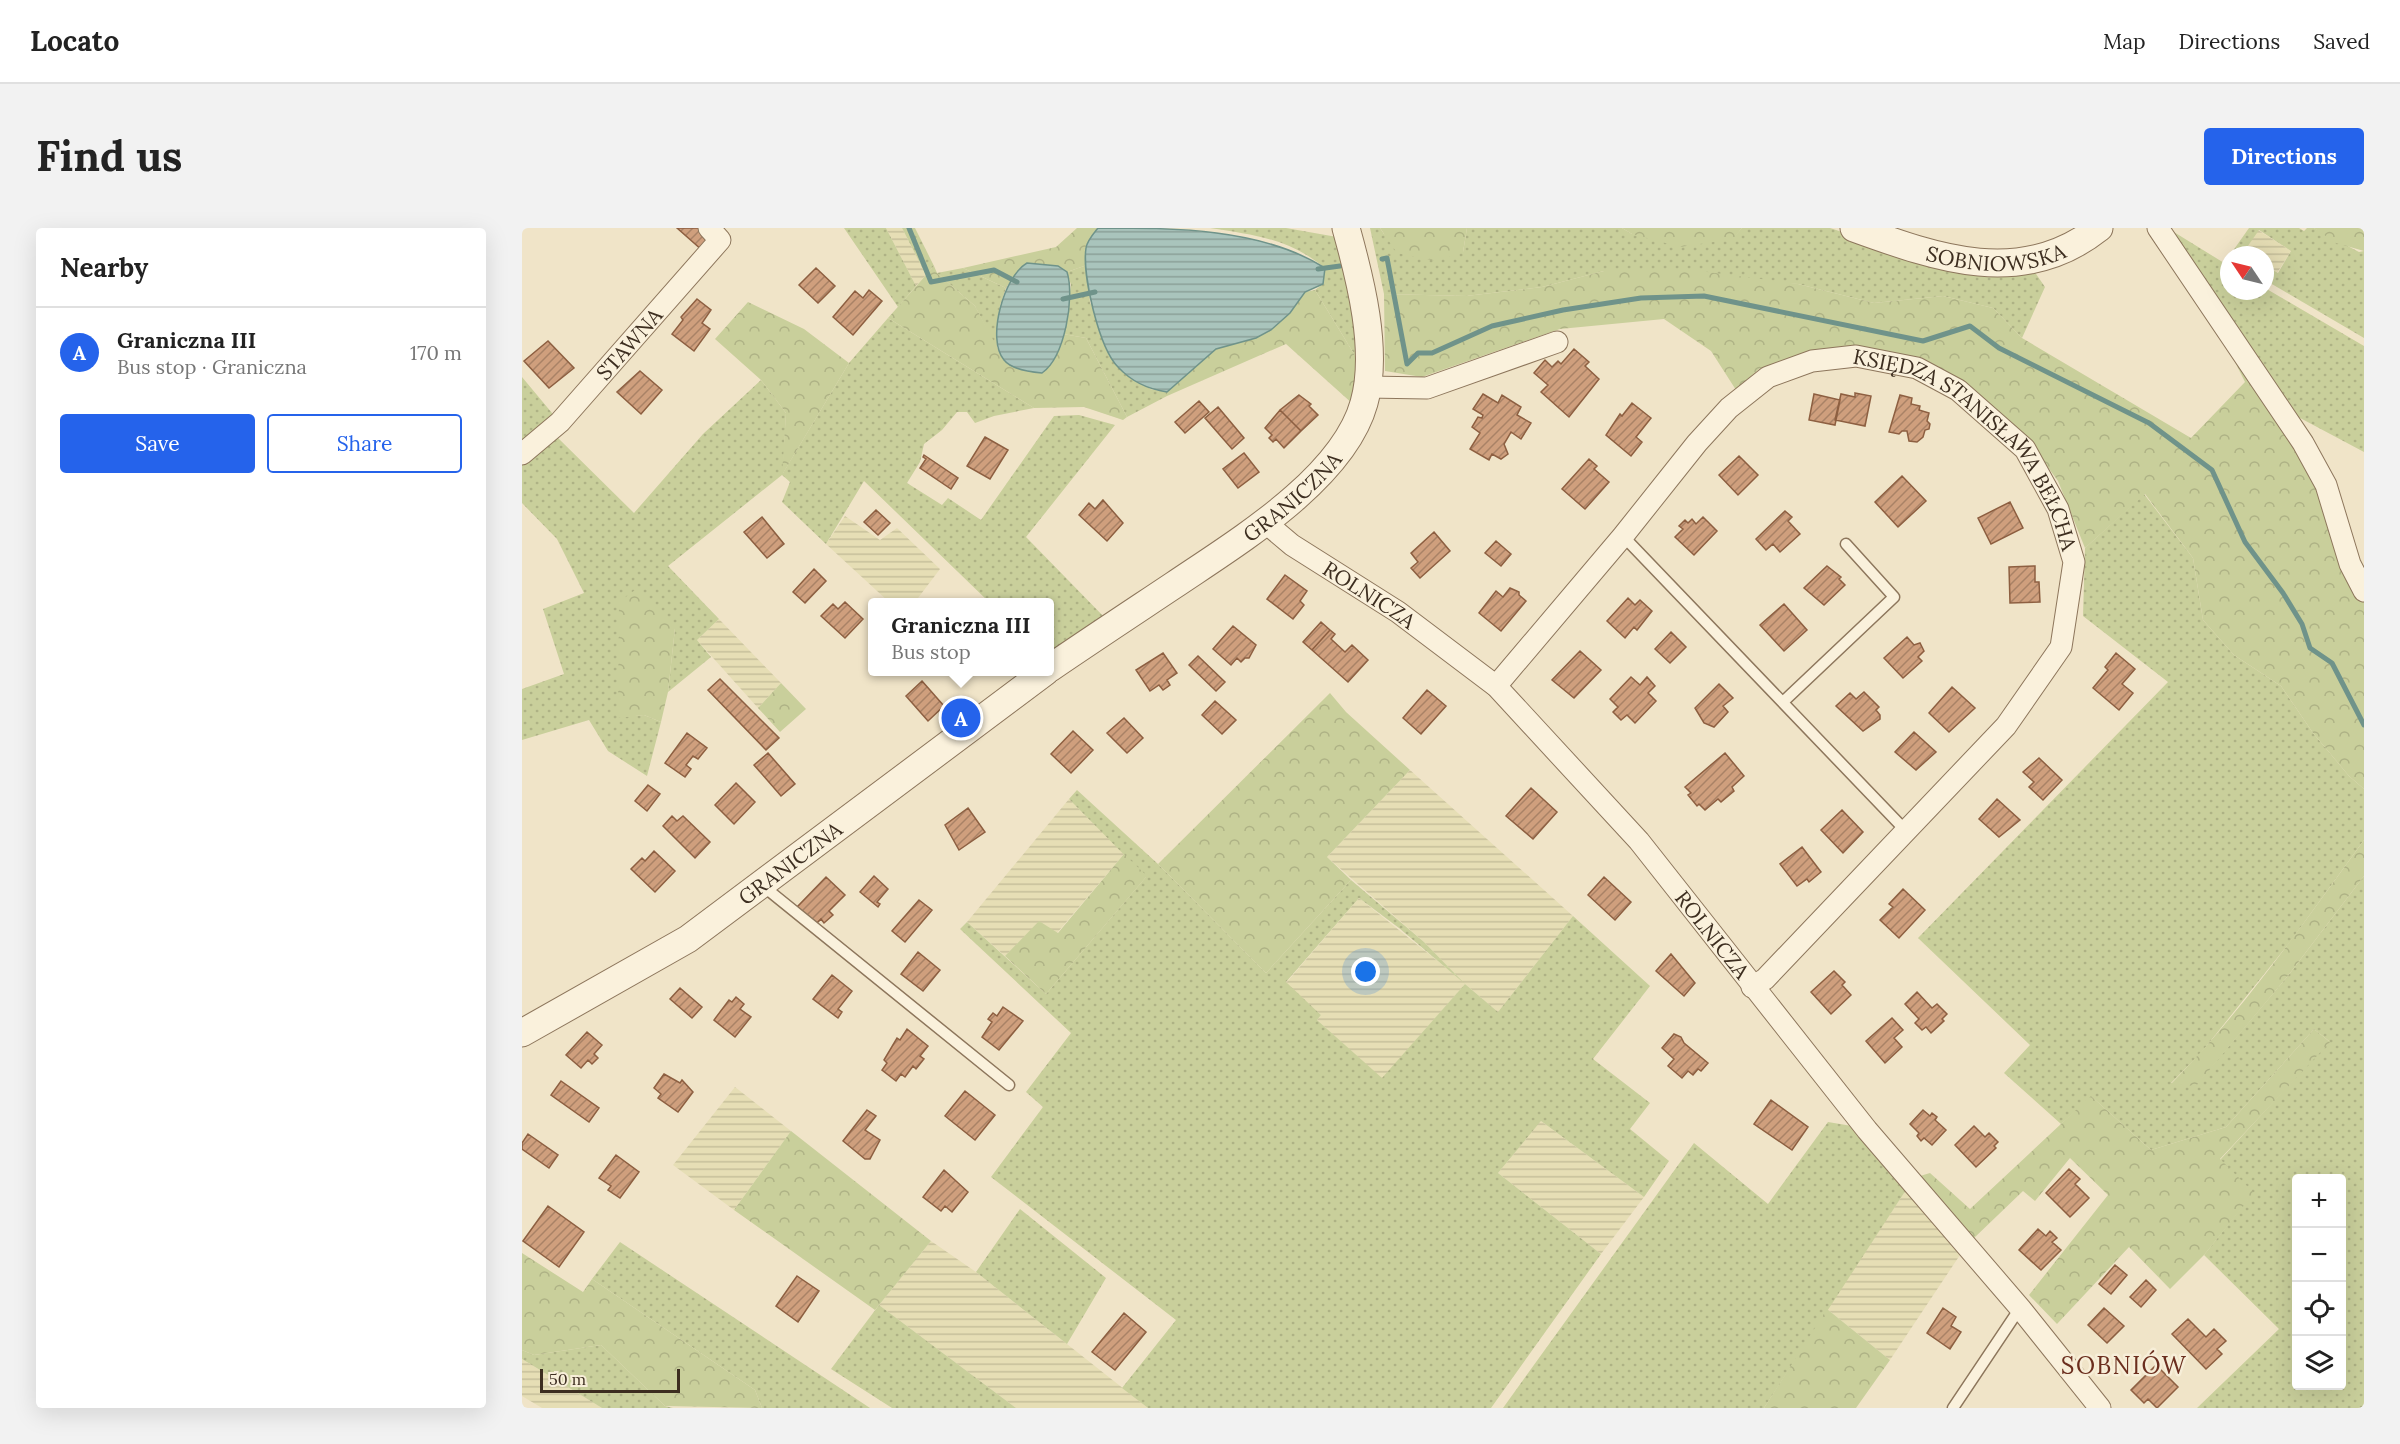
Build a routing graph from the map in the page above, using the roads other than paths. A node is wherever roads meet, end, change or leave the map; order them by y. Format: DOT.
graph roads {
  1 [pos="709,228"];
  2 [pos="1346,228"];
  3 [pos="1854,228"];
  4 [pos="2099,228"];
  5 [pos="2158,228"];
  6 [pos="1557,342"];
  7 [pos="1367,387"];
  8 [pos="522,454"];
  9 [pos="1266,523"];
  10 [pos="1623,536"];
  11 [pos="1845,544"];
  12 [pos="2364,591"];
  13 [pos="1054,665"];
  14 [pos="1040,676"];
  15 [pos="1496,686"];
  16 [pos="1784,701"];
  17 [pos="1908,832"];
  18 [pos="763,886"];
  19 [pos="1752,987"];
  20 [pos="526,1025"];
  21 [pos="1010,1085"];
  22 [pos="2020,1308"];
  23 [pos="1953,1408"];
  24 [pos="2100,1408"];
  1 -- 8 [label="street, STAWNA"];
  2 -- 7 [label="street, GRANICZNA"];
  3 -- 4 [label="street, SOBNIOWSKA"];
  5 -- 12 [label="street"];
  6 -- 7 [label="street"];
  7 -- 9 [label="street, GRANICZNA"];
  9 -- 13 [label="street, GRANICZNA"];
  9 -- 15 [label="street, ROLNICZA"];
  10 -- 15 [label="street, KSIĘDZA STANISŁAWA BEŁCHA"];
  10 -- 16 [label="lane"];
  10 -- 17 [label="street, KSIĘDZA STANISŁAWA BEŁCHA"];
  11 -- 16 [label="lane"];
  14 -- 18 [label="street, GRANICZNA"];
  15 -- 19 [label="street, ROLNICZA"];
  16 -- 17 [label="lane"];
  17 -- 19 [label="street, KSIĘDZA STANISŁAWA BEŁCHA"];
  18 -- 20 [label="street, GRANICZNA"];
  18 -- 21 [label="lane"];
  19 -- 22 [label="street, ROLNICZA"];
  22 -- 23 [label="lane"];
  22 -- 24 [label="street, ROLNICZA"];
}
